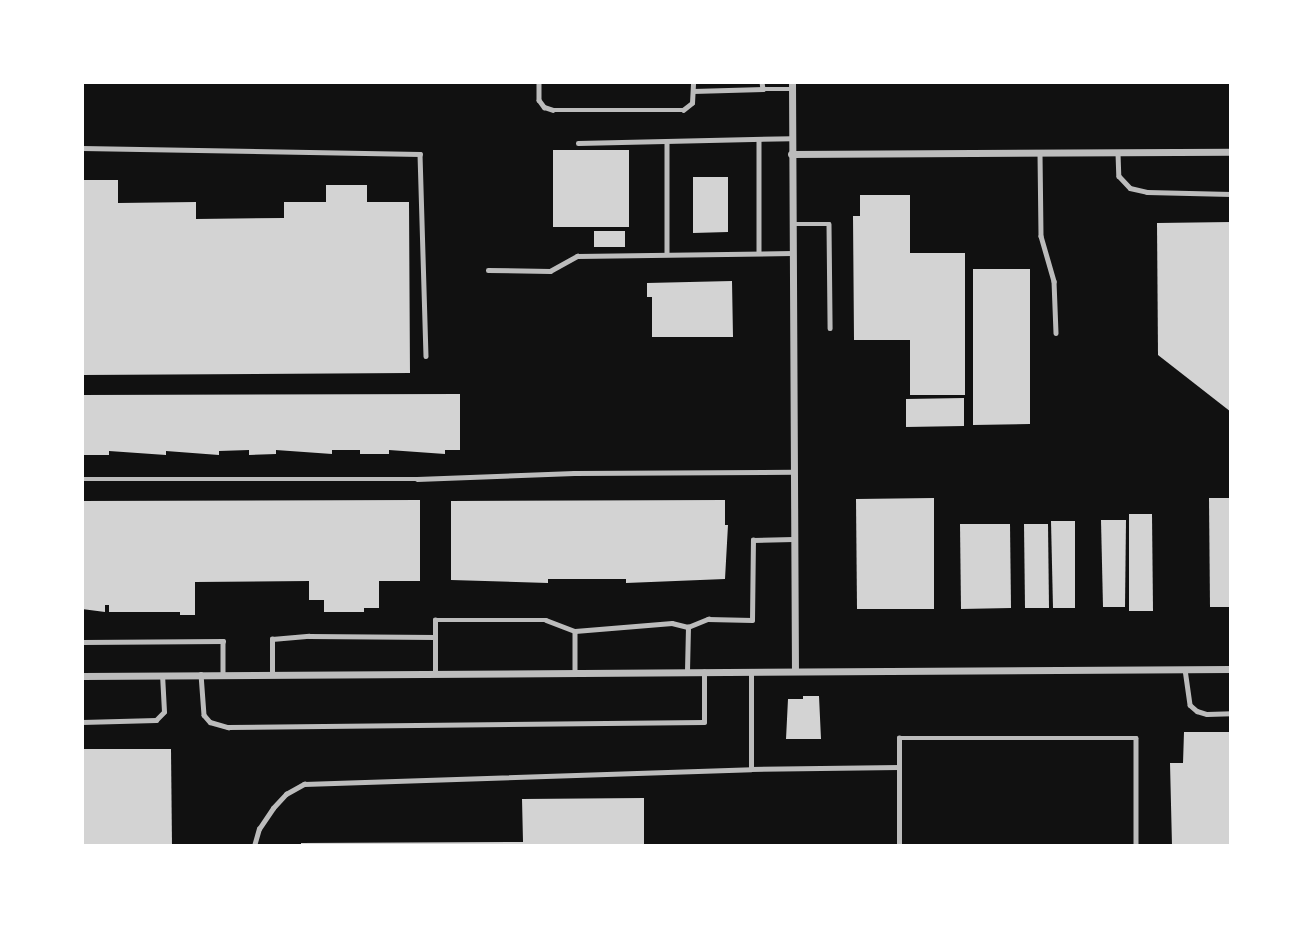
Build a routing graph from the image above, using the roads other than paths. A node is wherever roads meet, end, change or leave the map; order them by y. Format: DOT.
graph roads {
  1 [pos="539,82"];
  2 [pos="694,82"];
  3 [pos="762,82"];
  4 [pos="792,86"];
  5 [pos="762,89"];
  6 [pos="694,91"];
  7 [pos="791,138"];
  8 [pos="759,139"];
  9 [pos="667,141"];
  10 [pos="578,143"];
  11 [pos="82,148"];
  12 [pos="1040,152"];
  13 [pos="1118,152"];
  14 [pos="1231,152"];
  15 [pos="791,154"];
  16 [pos="1231,194"];
  17 [pos="792,224"];
  18 [pos="667,253"];
  19 [pos="759,253"];
  20 [pos="792,253"];
  21 [pos="488,270"];
  22 [pos="830,328"];
  23 [pos="1056,333"];
  24 [pos="426,356"];
  25 [pos="794,472"];
  26 [pos="82,479"];
  27 [pos="793,539"];
  28 [pos="688,627"];
  29 [pos="575,631"];
  30 [pos="435,636"];
  31 [pos="82,642"];
  32 [pos="1185,668"];
  33 [pos="1231,669"];
  34 [pos="687,671"];
  35 [pos="704,671"];
  36 [pos="795,671"];
  37 [pos="751,672"];
  38 [pos="575,673"];
  39 [pos="201,674"];
  40 [pos="223,674"];
  41 [pos="272,674"];
  42 [pos="435,674"];
  43 [pos="162,675"];
  44 [pos="82,676"];
  45 [pos="1231,713"];
  46 [pos="82,722"];
  47 [pos="899,767"];
  48 [pos="751,769"];
  49 [pos="254,846"];
  50 [pos="899,846"];
  51 [pos="1136,846"];
  1 -- 6 [label="lane"];
  2 -- 6 [label="lane"];
  3 -- 5 [label="lane"];
  4 -- 5 [label="lane"];
  4 -- 7 [label="street"];
  5 -- 6 [label="lane"];
  7 -- 8 [label="lane"];
  7 -- 15 [label="street"];
  8 -- 9 [label="lane"];
  8 -- 19 [label="lane"];
  9 -- 10 [label="lane"];
  9 -- 18 [label="lane"];
  11 -- 24 [label="lane"];
  12 -- 13 [label="street"];
  12 -- 15 [label="street"];
  12 -- 23 [label="lane"];
  13 -- 14 [label="street"];
  13 -- 16 [label="lane"];
  15 -- 17 [label="street"];
  17 -- 20 [label="street"];
  17 -- 22 [label="lane"];
  18 -- 19 [label="lane"];
  18 -- 21 [label="lane"];
  19 -- 20 [label="lane"];
  20 -- 25 [label="street"];
  25 -- 26 [label="lane"];
  25 -- 27 [label="street"];
  27 -- 28 [label="lane"];
  27 -- 36 [label="street"];
  28 -- 29 [label="lane"];
  28 -- 34 [label="lane"];
  29 -- 30 [label="lane"];
  29 -- 38 [label="lane"];
  30 -- 41 [label="lane"];
  30 -- 42 [label="lane"];
  31 -- 40 [label="lane"];
  32 -- 33 [label="street"];
  32 -- 36 [label="street"];
  32 -- 45 [label="lane"];
  34 -- 35 [label="street"];
  34 -- 38 [label="street"];
  35 -- 37 [label="street"];
  35 -- 39 [label="lane"];
  36 -- 37 [label="street"];
  37 -- 48 [label="lane"];
  38 -- 42 [label="street"];
  39 -- 40 [label="street"];
  39 -- 43 [label="street"];
  40 -- 41 [label="street"];
  41 -- 42 [label="street"];
  43 -- 44 [label="street"];
  43 -- 46 [label="lane"];
  47 -- 48 [label="lane"];
  47 -- 50 [label="lane"];
  47 -- 51 [label="lane"];
  48 -- 49 [label="lane"];
}
